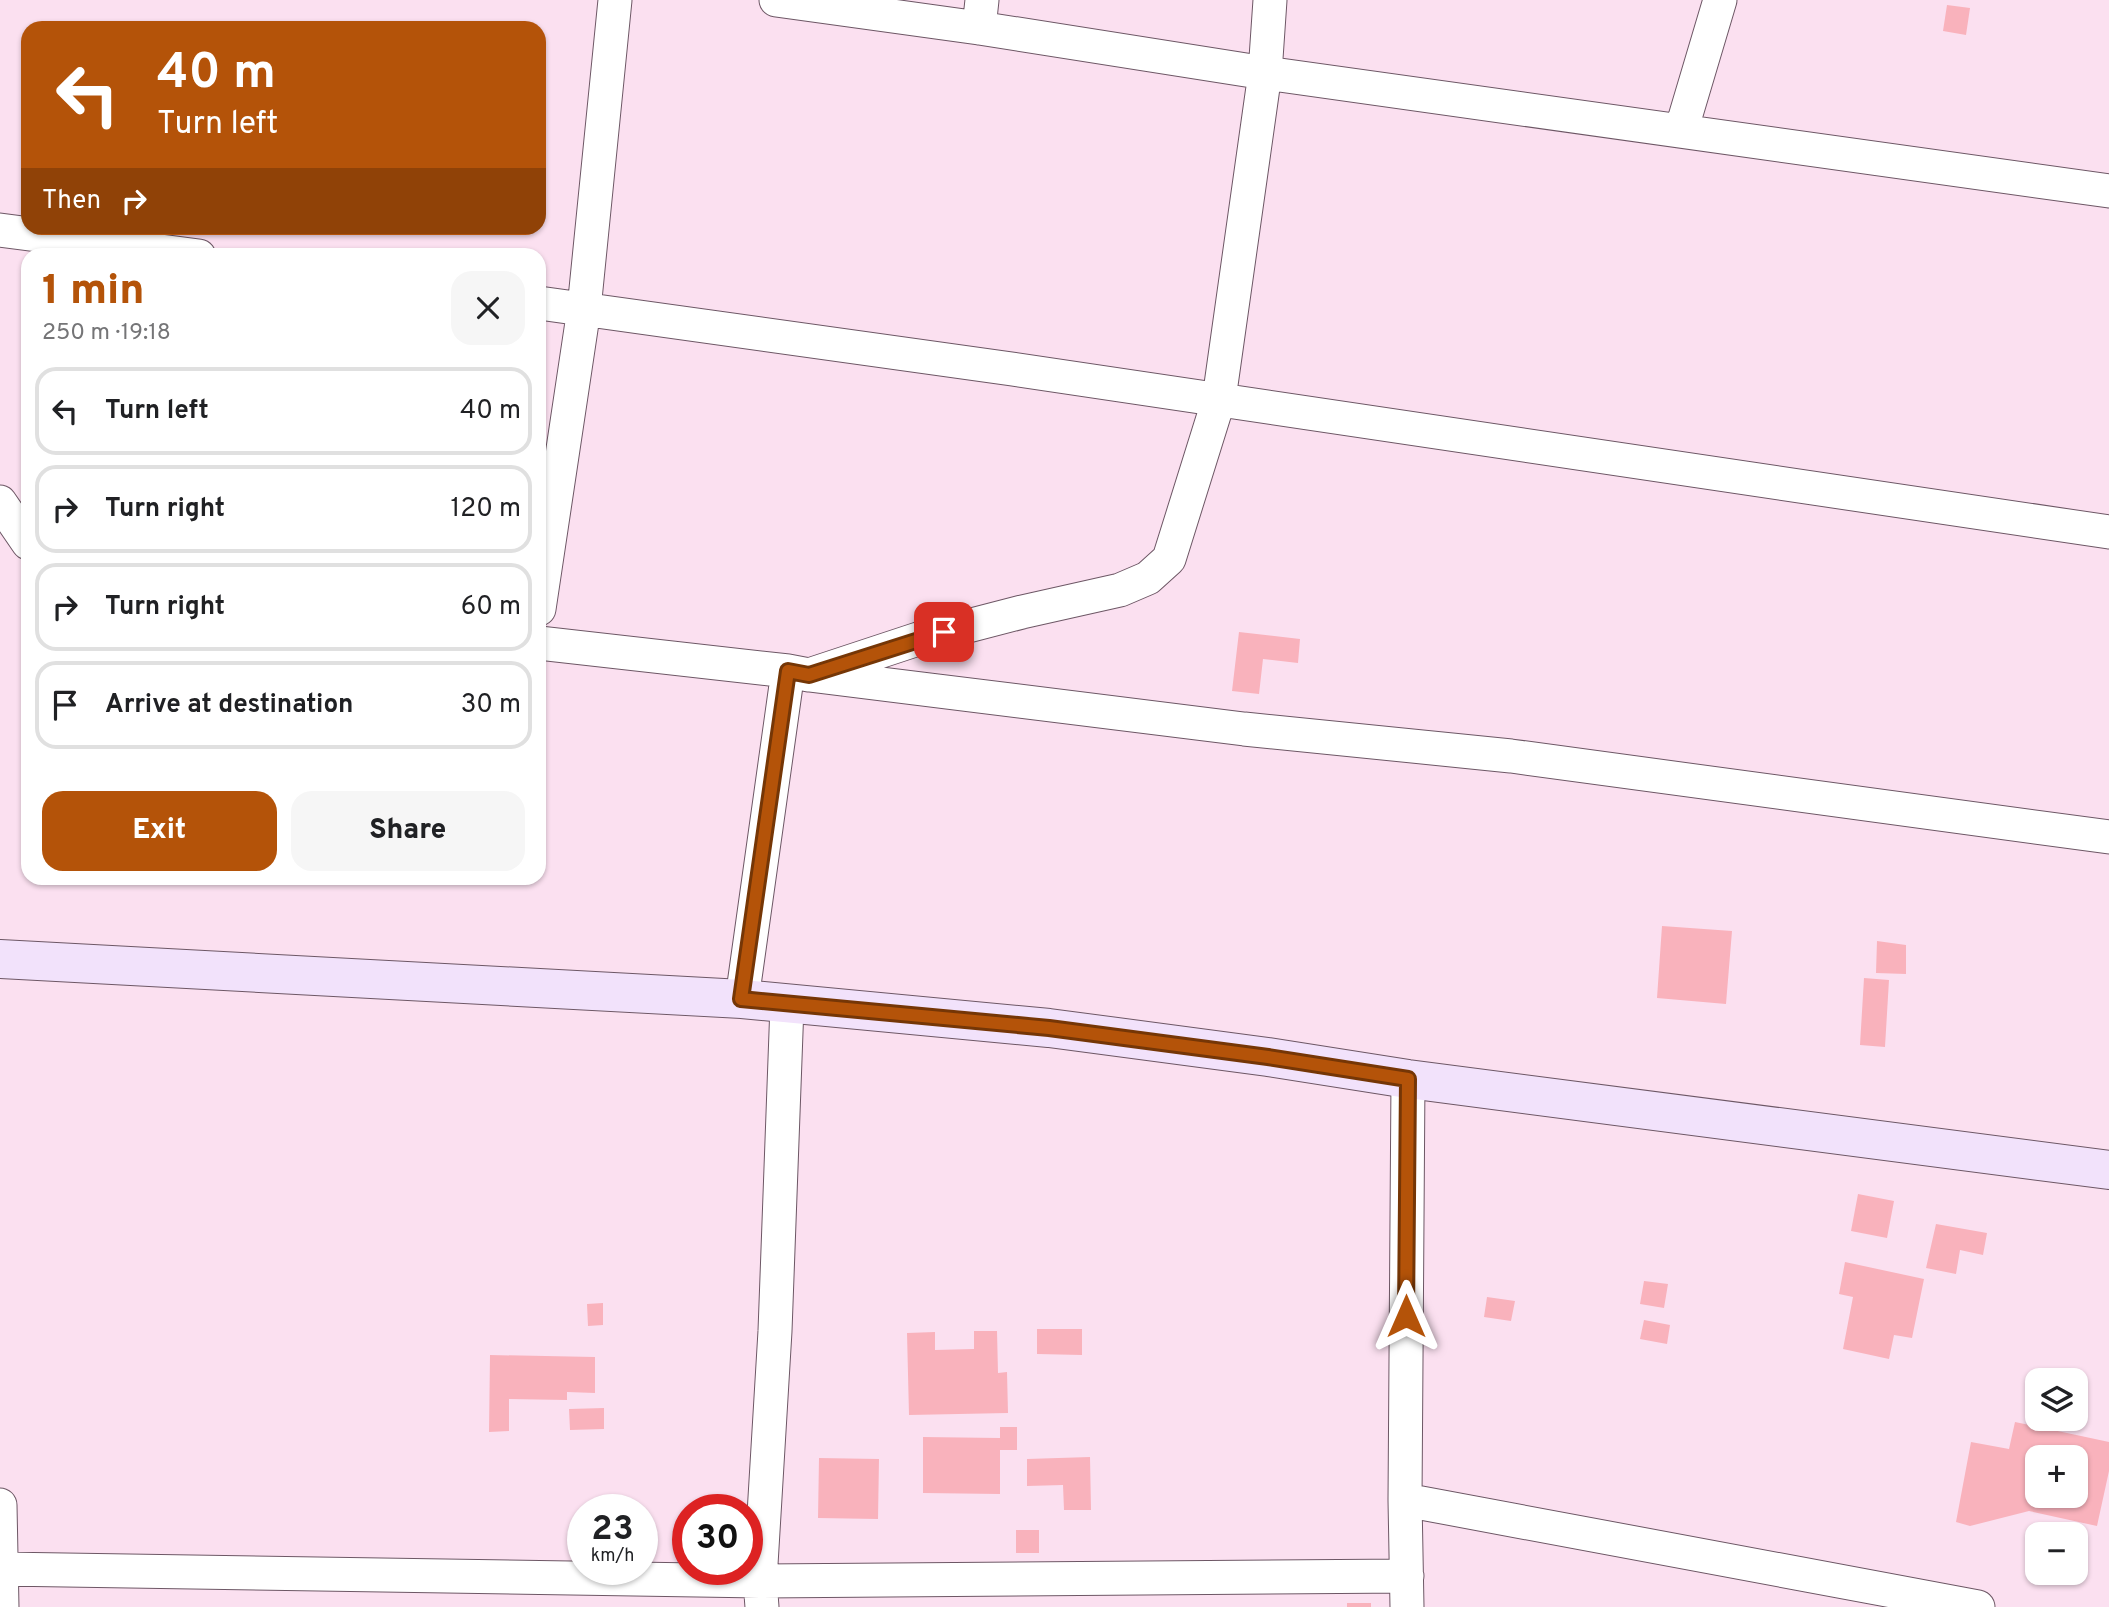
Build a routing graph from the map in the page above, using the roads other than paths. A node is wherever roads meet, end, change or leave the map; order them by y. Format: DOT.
graph roads {
  1 [pos="615,0"];
  2 [pos="776,0"];
  3 [pos="1270,0"];
  4 [pos="1720,0"];
  5 [pos="981,14"];
  6 [pos="1265,72"];
  7 [pos="1681,131"];
  8 [pos="2109,191"];
  9 [pos="0,230"];
  10 [pos="21,233"];
  11 [pos="38,235"];
  12 [pos="138,248"];
  13 [pos="546,304"];
  14 [pos="584,309"];
  15 [pos="1219,399"];
  16 [pos="0,502"];
  17 [pos="2109,532"];
  18 [pos="21,534"];
  19 [pos="546,562"];
  20 [pos="546,644"];
  21 [pos="799,673"];
  22 [pos="2109,837"];
  23 [pos="0,959"];
  24 [pos="741,999"];
  25 [pos="787,1005"];
  26 [pos="1408,1079"];
  27 [pos="2109,1170"];
  28 [pos="1405,1500"];
  29 [pos="0,1505"];
  30 [pos="2,1569"];
  31 [pos="1407,1591"];
  32 [pos="761,1594"];
  33 [pos="2,1607"];
  34 [pos="1978,1607"];
  1 -- 14 [label="street"];
  2 -- 5 [label="street"];
  3 -- 6 [label="street"];
  4 -- 7 [label="street"];
  5 -- 6 [label="street"];
  6 -- 7 [label="street"];
  6 -- 15 [label="street"];
  7 -- 8 [label="street"];
  9 -- 10 [label="street"];
  11 -- 12 [label="street"];
  13 -- 14 [label="street"];
  14 -- 15 [label="street"];
  14 -- 19 [label="street"];
  15 -- 17 [label="street"];
  15 -- 21 [label="street"];
  16 -- 18 [label="street"];
  20 -- 21 [label="street"];
  21 -- 22 [label="street"];
  21 -- 24 [label="street"];
  23 -- 24 [label="street"];
  24 -- 25 [label="street"];
  25 -- 26 [label="street"];
  25 -- 32 [label="street"];
  26 -- 27 [label="street"];
  26 -- 28 [label="street"];
  28 -- 31 [label="street"];
  28 -- 34 [label="street"];
  29 -- 30 [label="street"];
  30 -- 32 [label="street"];
  30 -- 33 [label="street"];
  31 -- 32 [label="street"];
}
